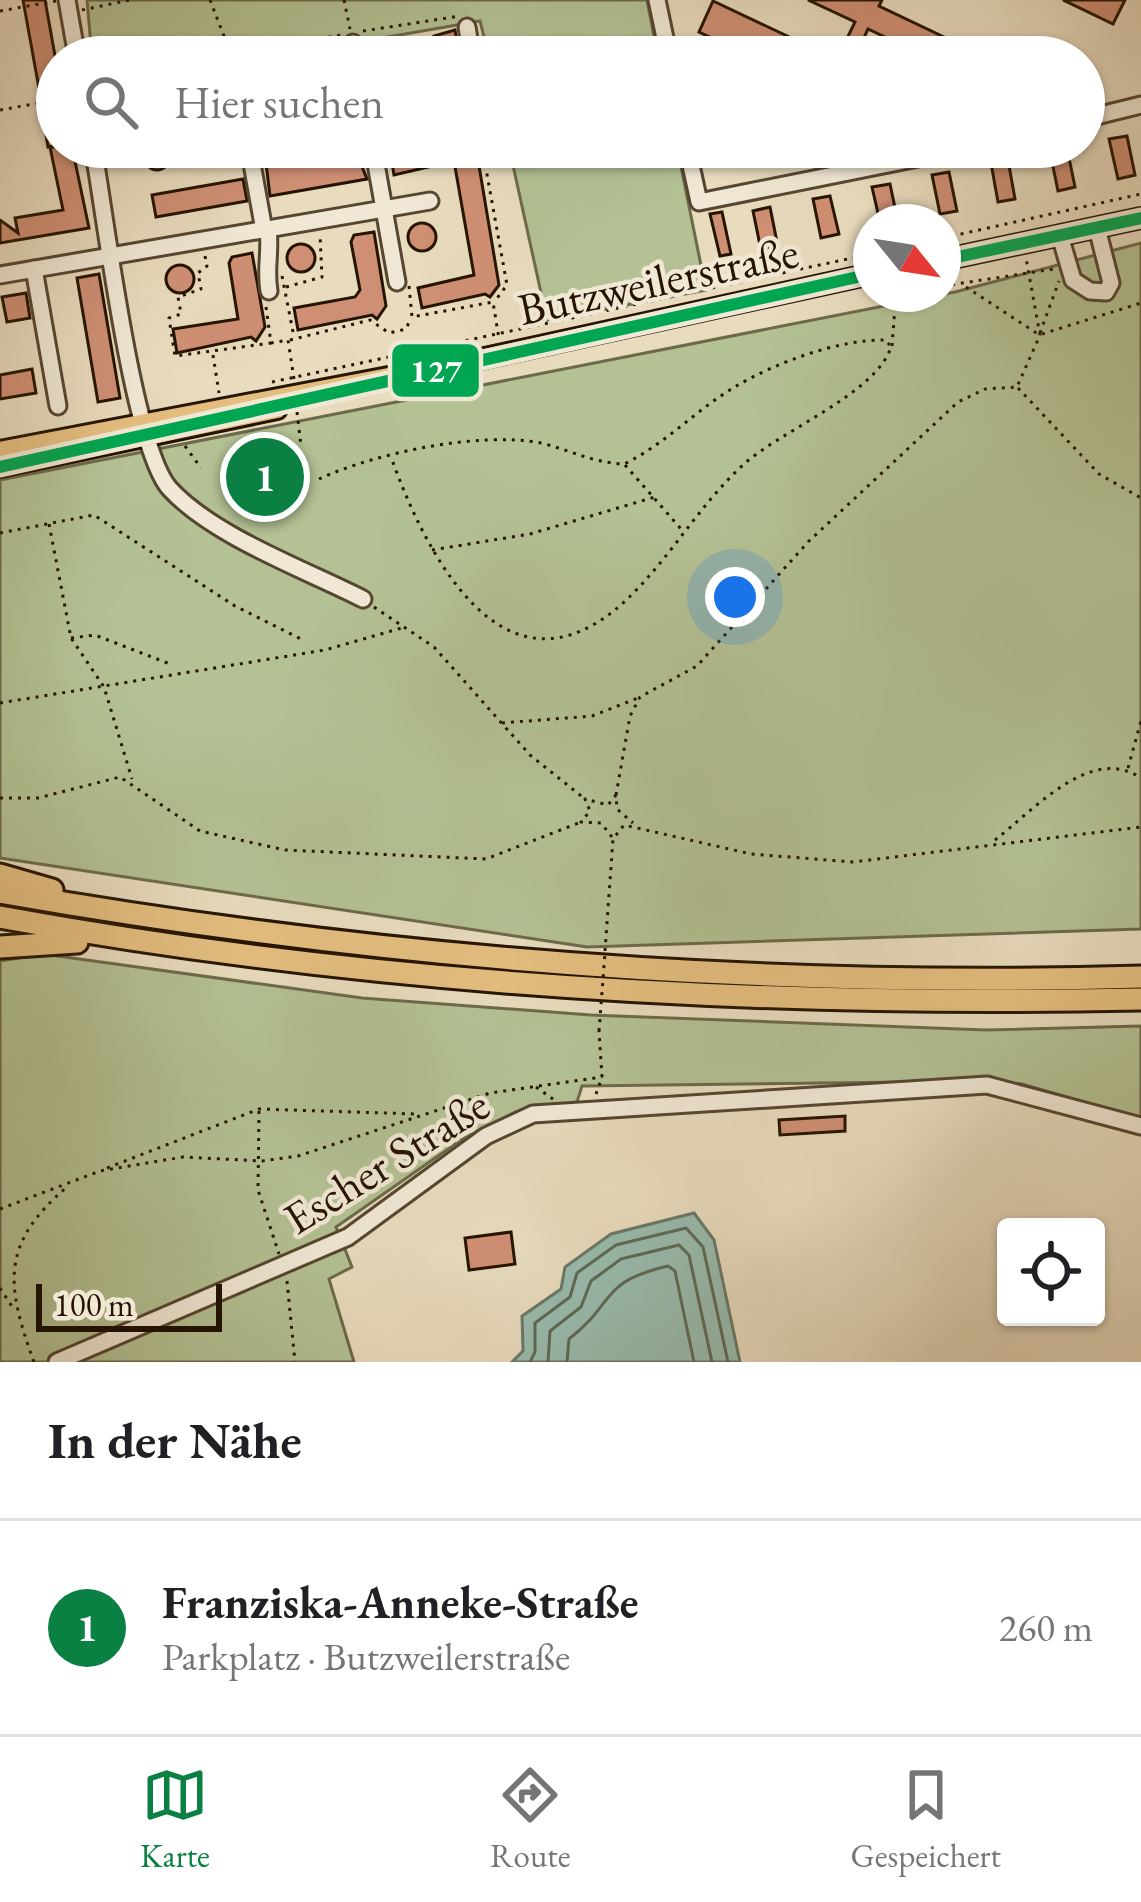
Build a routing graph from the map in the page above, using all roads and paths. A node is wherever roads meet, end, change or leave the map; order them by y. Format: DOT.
graph roads {
  1 [pos="130,0"];
  2 [pos="210,0"];
  3 [pos="344,0"];
  4 [pos="658,0"];
  5 [pos="66,4"];
  6 [pos="0,11"];
  7 [pos="467,27"];
  8 [pos="73,36"];
  9 [pos="224,36"];
  10 [pos="352,36"];
  11 [pos="468,36"];
  12 [pos="665,36"];
  13 [pos="36,104"];
  14 [pos="1141,105"];
  15 [pos="0,110"];
  16 [pos="1105,114"];
  17 [pos="97,168"];
  18 [pos="253,168"];
  19 [pos="377,168"];
  20 [pos="486,168"];
  21 [pos="692,168"];
  22 [pos="868,168"];
  23 [pos="1141,194"];
  24 [pos="430,201"];
  25 [pos="384,209"];
  26 [pos="1141,218"];
  27 [pos="319,220"];
  28 [pos="1097,228"];
  29 [pos="266,230"];
  30 [pos="961,234"];
  31 [pos="1060,236"];
  32 [pos="202,241"];
  33 [pos="1023,244"];
  34 [pos="112,256"];
  35 [pos="961,256"];
  36 [pos="853,258"];
  37 [pos="281,268"];
  38 [pos="34,269"];
  39 [pos="1070,272"];
  40 [pos="1029,273"];
  41 [pos="0,275"];
  42 [pos="402,277"];
  43 [pos="853,277"];
  44 [pos="962,284"];
  45 [pos="273,291"];
  46 [pos="493,302"];
  47 [pos="1141,304"];
  48 [pos="894,312"];
  49 [pos="412,317"];
  50 [pos="497,332"];
  51 [pos="1040,335"];
  52 [pos="291,340"];
  53 [pos="271,343"];
  54 [pos="891,347"];
  55 [pos="213,353"];
  56 [pos="503,354"];
  57 [pos="1017,387"];
  58 [pos="219,394"];
  59 [pos="296,399"];
  60 [pos="58,406"];
  61 [pos="144,430"];
  62 [pos="178,439"];
  63 [pos="301,446"];
  64 [pos="0,451"];
  65 [pos="391,457"];
  66 [pos="624,464"];
  67 [pos="0,467"];
  68 [pos="201,468"];
  69 [pos="319,479"];
  70 [pos="655,497"];
  71 [pos="1141,498"];
  72 [pos="48,522"];
  73 [pos="0,532"];
  74 [pos="683,532"];
  75 [pos="431,550"];
  76 [pos="363,599"];
  77 [pos="405,627"];
  78 [pos="71,638"];
  79 [pos="304,640"];
  80 [pos="170,664"];
  81 [pos="104,686"];
  82 [pos="640,697"];
  83 [pos="0,703"];
  84 [pos="1141,721"];
  85 [pos="500,722"];
  86 [pos="1128,769"];
  87 [pos="1141,778"];
  88 [pos="133,781"];
  89 [pos="616,795"];
  90 [pos="0,798"];
  91 [pos="585,799"];
  92 [pos="581,822"];
  93 [pos="641,826"];
  94 [pos="1141,827"];
  95 [pos="613,838"];
  96 [pos="994,841"];
  97 [pos="0,875"];
  98 [pos="0,892"];
  99 [pos="79,905"];
  100 [pos="0,917"];
  101 [pos="147,944"];
  102 [pos="0,946"];
  103 [pos="1141,977"];
  104 [pos="1141,999"];
  105 [pos="602,1077"];
  106 [pos="259,1109"];
  107 [pos="594,1111"];
  108 [pos="418,1114"];
  109 [pos="1141,1126"];
  110 [pos="262,1161"];
  111 [pos="100,1171"];
  112 [pos="73,1181"];
  113 [pos="0,1209"];
  114 [pos="0,1288"];
  115 [pos="17,1315"];
  116 [pos="34,1362"];
  117 [pos="57,1362"];
  1 -- 5 [label="path"];
  2 -- 9 [label="path"];
  3 -- 10 [label="path"];
  4 -- 12 [label="street"];
  5 -- 6 [label="path"];
  5 -- 8 [label="street"];
  7 -- 11 [label="street"];
  13 -- 15 [label="path"];
  14 -- 16 [label="street"];
  17 -- 34 [label="street"];
  18 -- 29 [label="street"];
  19 -- 25 [label="street"];
  20 -- 46 [label="path"];
  21 -- 22 [label="street"];
  23 -- 30 [label="path"];
  24 -- 25 [label="street"];
  25 -- 27 [label="street"];
  25 -- 42 [label="street"];
  26 -- 28 [label="main road"];
  27 -- 29 [label="street"];
  27 -- 45 [label="path"];
  28 -- 31 [label="main road"];
  28 -- 39 [label="street"];
  29 -- 32 [label="street"];
  29 -- 45 [label="street"];
  31 -- 33 [label="main road"];
  31 -- 39 [label="street"];
  32 -- 34 [label="street"];
  32 -- 55 [label="path"];
  33 -- 35 [label="main road"];
  33 -- 40 [label="path"];
  34 -- 38 [label="street"];
  34 -- 61 [label="street"];
  36 -- 50 [label="path"];
  37 -- 45 [label="path"];
  38 -- 41 [label="street"];
  38 -- 60 [label="street"];
  39 -- 40 [label="path"];
  39 -- 51 [label="path"];
  40 -- 44 [label="path"];
  40 -- 51 [label="path"];
  42 -- 49 [label="path"];
  43 -- 56 [label="main road, Butzweilerstraße"];
  44 -- 51 [label="path"];
  45 -- 52 [label="path"];
  45 -- 53 [label="path"];
  46 -- 49 [label="path"];
  46 -- 50 [label="path"];
  47 -- 51 [label="path"];
  48 -- 54 [label="path"];
  49 -- 52 [label="path"];
  50 -- 56 [label="path"];
  51 -- 57 [label="path"];
  52 -- 53 [label="path"];
  52 -- 59 [label="path"];
  53 -- 55 [label="path"];
  54 -- 66 [label="path"];
  54 -- 74 [label="path"];
  55 -- 58 [label="path"];
  56 -- 59 [label="main road, Butzweilerstraße"];
  57 -- 71 [label="path"];
  57 -- 82 [label="path"];
  59 -- 61 [label="main road, Butzweilerstraße"];
  59 -- 63 [label="path"];
  61 -- 64 [label="main road, Butzweilerstraße"];
  61 -- 67 [label="main road, Butzweilerstraße"];
  61 -- 76 [label="street"];
  62 -- 68 [label="path"];
  65 -- 66 [label="path"];
  65 -- 69 [label="path"];
  65 -- 75 [label="path"];
  66 -- 70 [label="path"];
  70 -- 74 [label="path"];
  70 -- 75 [label="path"];
  72 -- 73 [label="path"];
  72 -- 78 [label="path"];
  72 -- 79 [label="path"];
  74 -- 75 [label="path"];
  76 -- 77 [label="path"];
  77 -- 81 [label="path"];
  77 -- 85 [label="path"];
  78 -- 80 [label="path"];
  78 -- 81 [label="path"];
  81 -- 83 [label="path"];
  81 -- 88 [label="path"];
  82 -- 85 [label="path"];
  82 -- 89 [label="path"];
  84 -- 86 [label="path"];
  85 -- 91 [label="path"];
  86 -- 87 [label="path"];
  86 -- 96 [label="path"];
  88 -- 90 [label="path"];
  88 -- 92 [label="path"];
  89 -- 91 [label="path"];
  89 -- 93 [label="path"];
  91 -- 92 [label="path"];
  92 -- 95 [label="path"];
  93 -- 95 [label="path"];
  93 -- 96 [label="path"];
  94 -- 96 [label="path"];
  95 -- 105 [label="path, bridge"];
  97 -- 99 [label="highway"];
  98 -- 99 [label="highway"];
  99 -- 103 [label="highway"];
  100 -- 101 [label="highway"];
  101 -- 102 [label="highway"];
  101 -- 104 [label="highway"];
  105 -- 107 [label="path"];
  105 -- 108 [label="path"];
  106 -- 108 [label="path"];
  106 -- 110 [label="path"];
  106 -- 111 [label="path"];
  107 -- 109 [label="street, Escher Straße"];
  107 -- 117 [label="street, Escher Straße"];
  108 -- 110 [label="path"];
  110 -- 111 [label="path"];
  111 -- 112 [label="path"];
  112 -- 113 [label="path"];
  112 -- 115 [label="path"];
  114 -- 115 [label="path"];
  115 -- 116 [label="path"];
}
